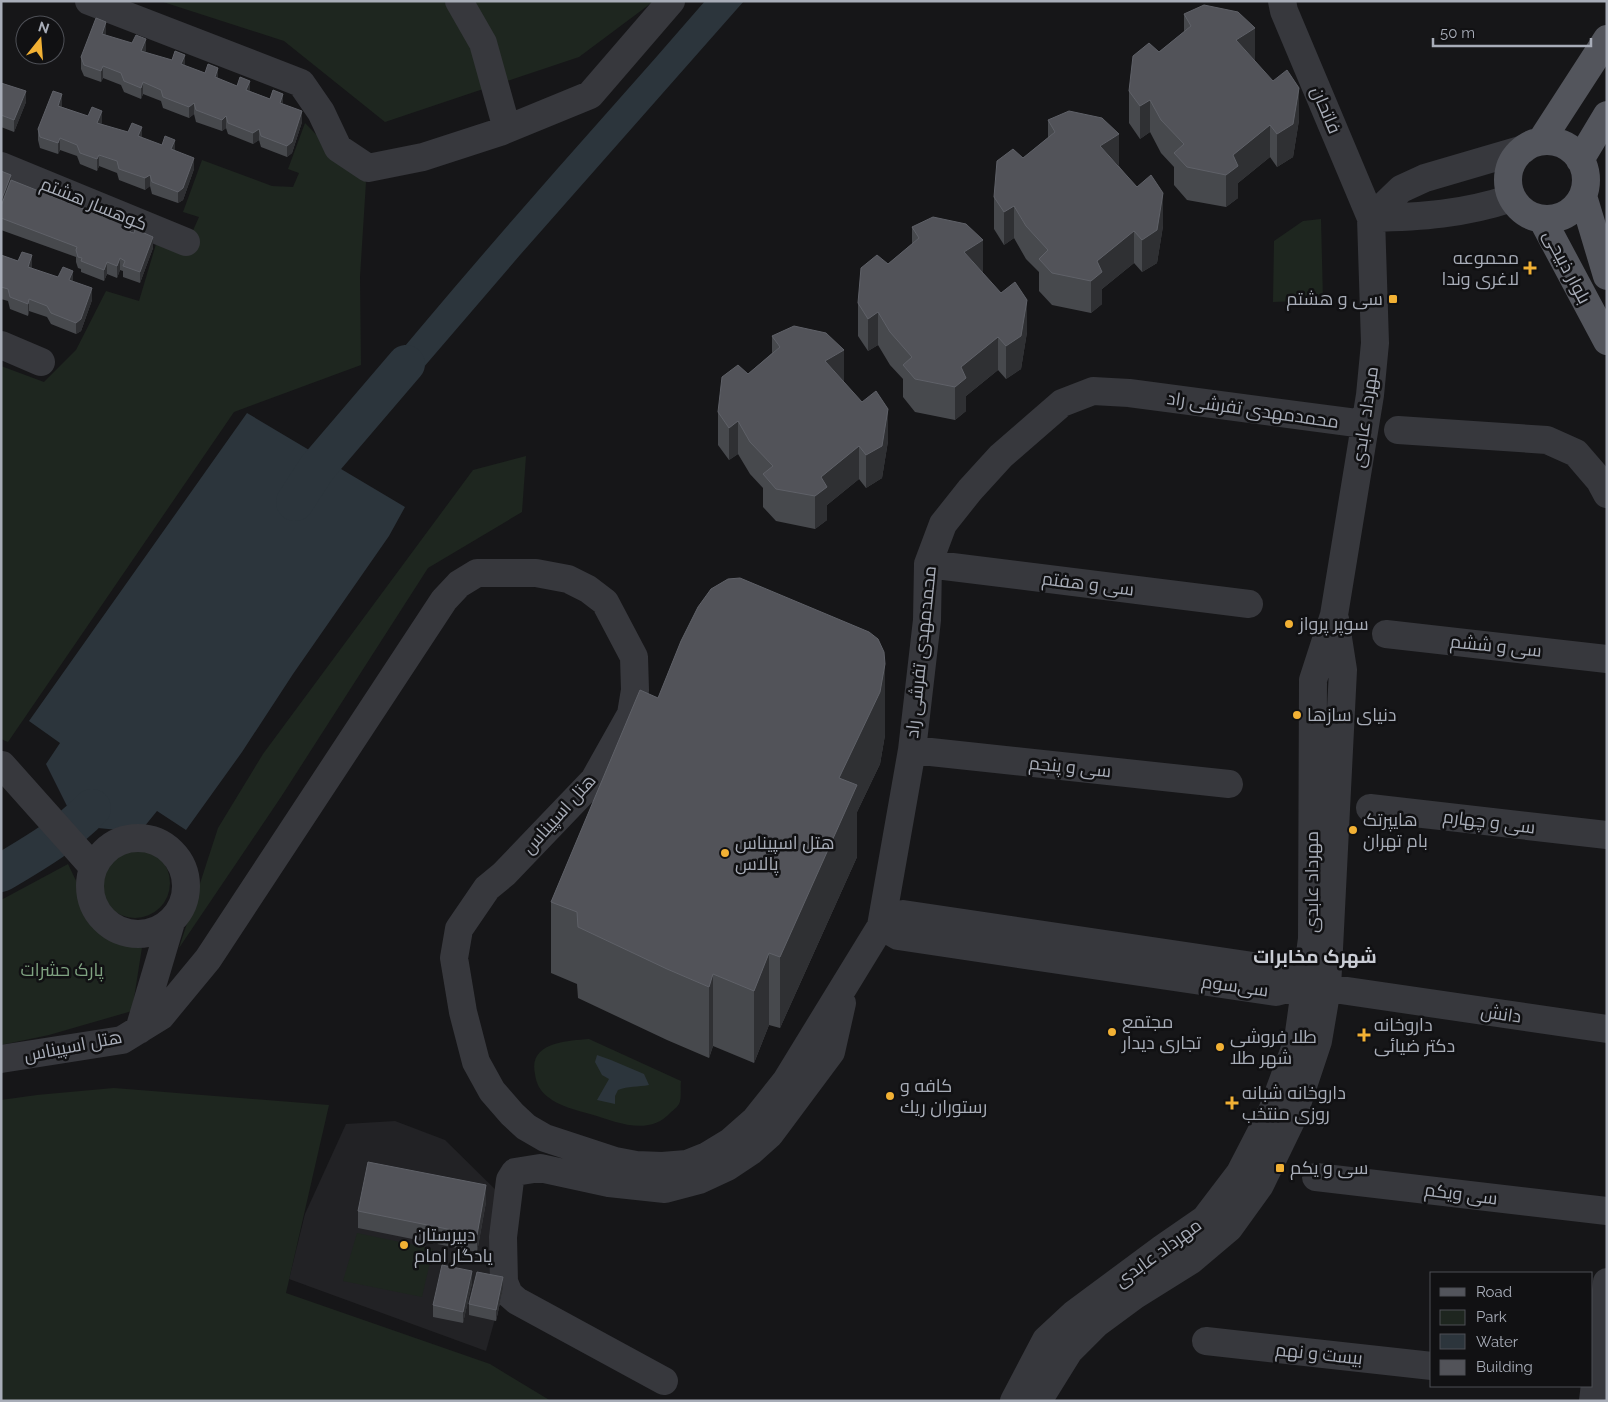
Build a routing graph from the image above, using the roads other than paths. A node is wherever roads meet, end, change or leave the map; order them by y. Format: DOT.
graph roads {
  1 [pos="88,1"];
  2 [pos="459,1"];
  3 [pos="671,1"];
  4 [pos="1282,1"];
  5 [pos="1607,39"];
  6 [pos="1607,115"];
  7 [pos="507,129"];
  8 [pos="1532,145"];
  9 [pos="1580,160"];
  10 [pos="1,166"];
  11 [pos="1583,196"];
  12 [pos="1512,198"];
  13 [pos="1371,218"];
  14 [pos="1542,219"];
  15 [pos="186,242"];
  16 [pos="1607,276"];
  17 [pos="1607,341"];
  18 [pos="1,345"];
  19 [pos="41,362"];
  20 [pos="1364,424"];
  21 [pos="1398,430"];
  22 [pos="1607,494"];
  23 [pos="928,564"];
  24 [pos="1249,604"];
  25 [pos="1386,634"];
  26 [pos="1607,659"];
  27 [pos="912,750"];
  28 [pos="2,765"];
  29 [pos="1229,784"];
  30 [pos="1370,808"];
  31 [pos="1607,835"];
  32 [pos="93,867"];
  33 [pos="171,922"];
  34 [pos="881,926"];
  35 [pos="845,986"];
  36 [pos="1317,986"];
  37 [pos="1607,1029"];
  38 [pos="139,1030"];
  39 [pos="1,1059"];
  40 [pos="1316,1178"];
  41 [pos="1607,1211"];
  42 [pos="1607,1282"];
  43 [pos="1206,1341"];
  44 [pos="1430,1366"];
  45 [pos="664,1381"];
  46 [pos="1597,1389"];
  47 [pos="1014,1401"];
  48 [pos="1038,1401"];
  1 -- 7 [label="street"];
  2 -- 7 [label="street"];
  3 -- 7 [label="street"];
  4 -- 13 [label="street, فاتحان"];
  5 -- 8 [label="main road"];
  6 -- 9 [label="main road"];
  8 -- 9 [label="main road"];
  8 -- 12 [label="main road"];
  8 -- 13 [label="street"];
  9 -- 11 [label="main road"];
  10 -- 15 [label="street, کوهسار هشتم"];
  11 -- 14 [label="main road"];
  11 -- 16 [label="main road, بلوار ذبیحی"];
  12 -- 13 [label="street"];
  12 -- 14 [label="main road"];
  13 -- 20 [label="street, مهرداد عابدی"];
  14 -- 17 [label="main road, بلوار ذبیحی"];
  18 -- 19 [label="street"];
  20 -- 23 [label="street, محمدمهدی تفرشی راد"];
  20 -- 36 [label="street, مهرداد عابدی"];
  21 -- 22 [label="street"];
  23 -- 24 [label="street, سی و هفتم"];
  23 -- 27 [label="street, محمدمهدی تفرشی راد"];
  25 -- 26 [label="street, سی و ششم"];
  27 -- 29 [label="street, سی و پنجم"];
  27 -- 34 [label="street, محمدمهدی تفرشی راد"];
  28 -- 32 [label="street"];
  30 -- 31 [label="street, سی و چهارم"];
  32 -- 33 [label="street"];
  32 -- 33 [label="street"];
  33 -- 38 [label="street"];
  34 -- 35 [label="street, هتل اسپیناس"];
  34 -- 36 [label="street, سی‌سوم"];
  35 -- 38 [label="street, هتل اسپیناس"];
  35 -- 45 [label="street"];
  36 -- 37 [label="street, دانش"];
  36 -- 47 [label="street, مهرداد عابدی"];
  36 -- 48 [label="street, مهرداد عابدی"];
  38 -- 39 [label="street, هتل اسپیناس"];
  40 -- 41 [label="street, سی ویکم"];
  42 -- 46 [label="street"];
  43 -- 44 [label="street, بیست و نهم"];
}
